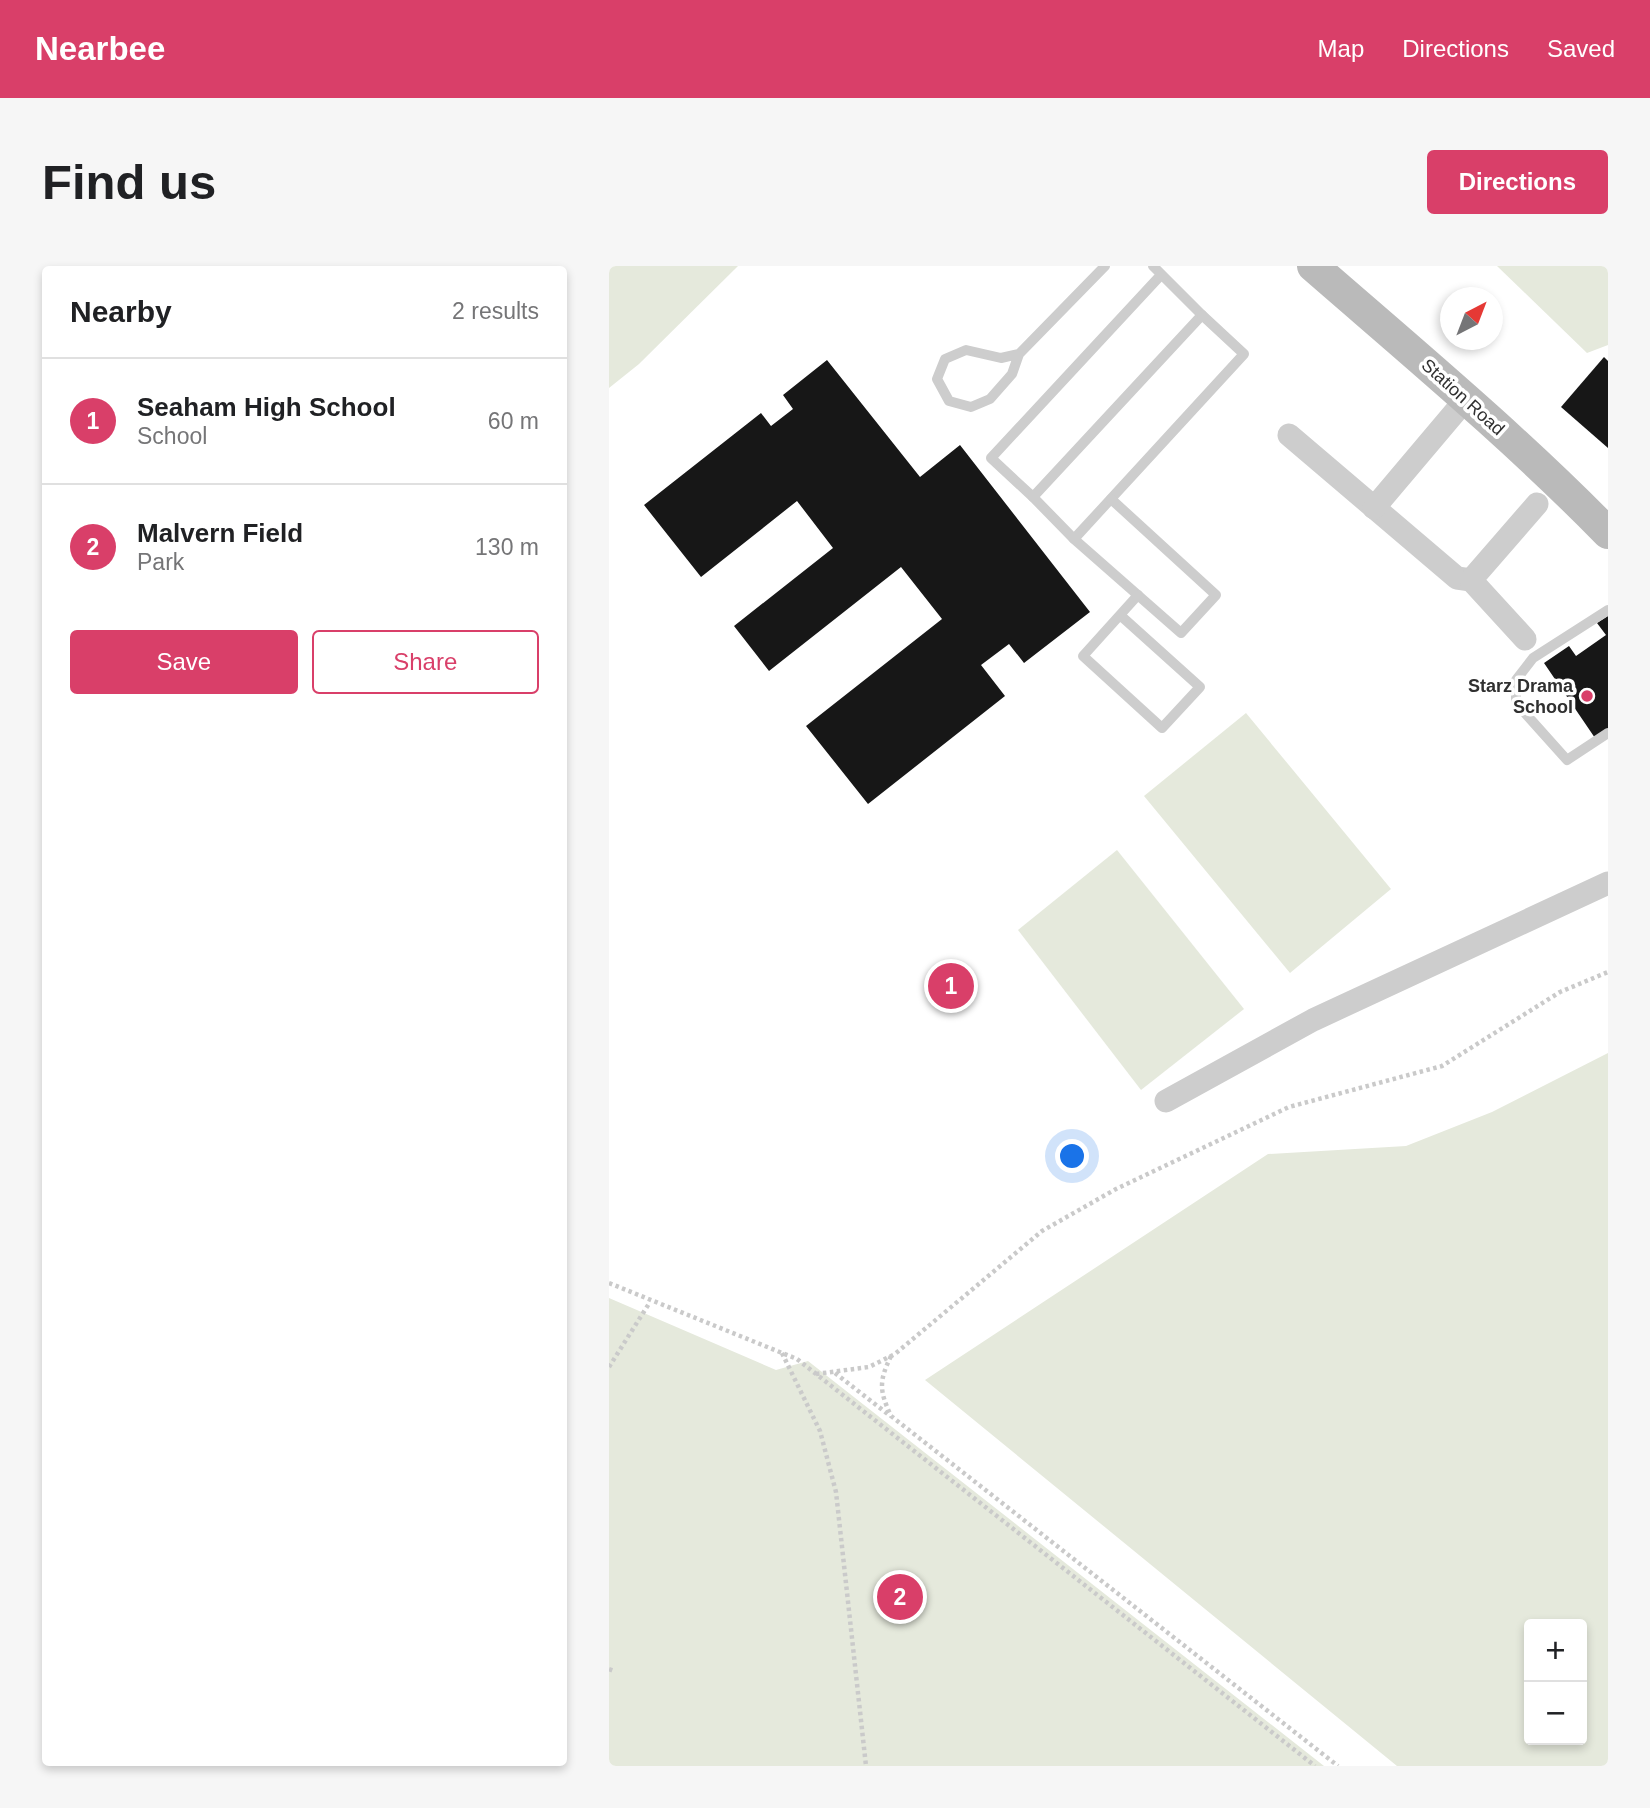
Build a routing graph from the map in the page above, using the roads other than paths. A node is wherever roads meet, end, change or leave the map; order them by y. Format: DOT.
graph roads {
  1 [pos="1105,266"];
  2 [pos="1153,266"];
  3 [pos="1313,266"];
  4 [pos="1160,276"];
  5 [pos="1202,315"];
  6 [pos="1019,354"];
  7 [pos="1466,399"];
  8 [pos="1289,435"];
  9 [pos="1033,497"];
  10 [pos="1111,499"];
  11 [pos="1537,504"];
  12 [pos="1374,508"];
  13 [pos="1608,533"];
  14 [pos="1075,539"];
  15 [pos="1471,580"];
  16 [pos="1138,595"];
  17 [pos="1608,610"];
  18 [pos="1120,615"];
  19 [pos="1525,639"];
  20 [pos="1608,733"];
  21 [pos="1608,883"];
  22 [pos="1165,1101"];
  1 -- 6 [label="lane"];
  2 -- 4 [label="lane"];
  3 -- 7 [label="main road, Station Road"];
  4 -- 5 [label="lane"];
  4 -- 9 [label="lane"];
  5 -- 9 [label="lane"];
  5 -- 10 [label="lane"];
  6 -- 6 [label="lane"];
  7 -- 12 [label="street"];
  7 -- 13 [label="main road, Station Road"];
  8 -- 12 [label="street"];
  9 -- 14 [label="lane"];
  10 -- 14 [label="lane"];
  10 -- 16 [label="lane"];
  11 -- 15 [label="street"];
  12 -- 15 [label="street"];
  14 -- 16 [label="lane"];
  15 -- 19 [label="street"];
  16 -- 18 [label="lane"];
  17 -- 20 [label="lane"];
  18 -- 18 [label="lane"];
  21 -- 22 [label="street"];
}
